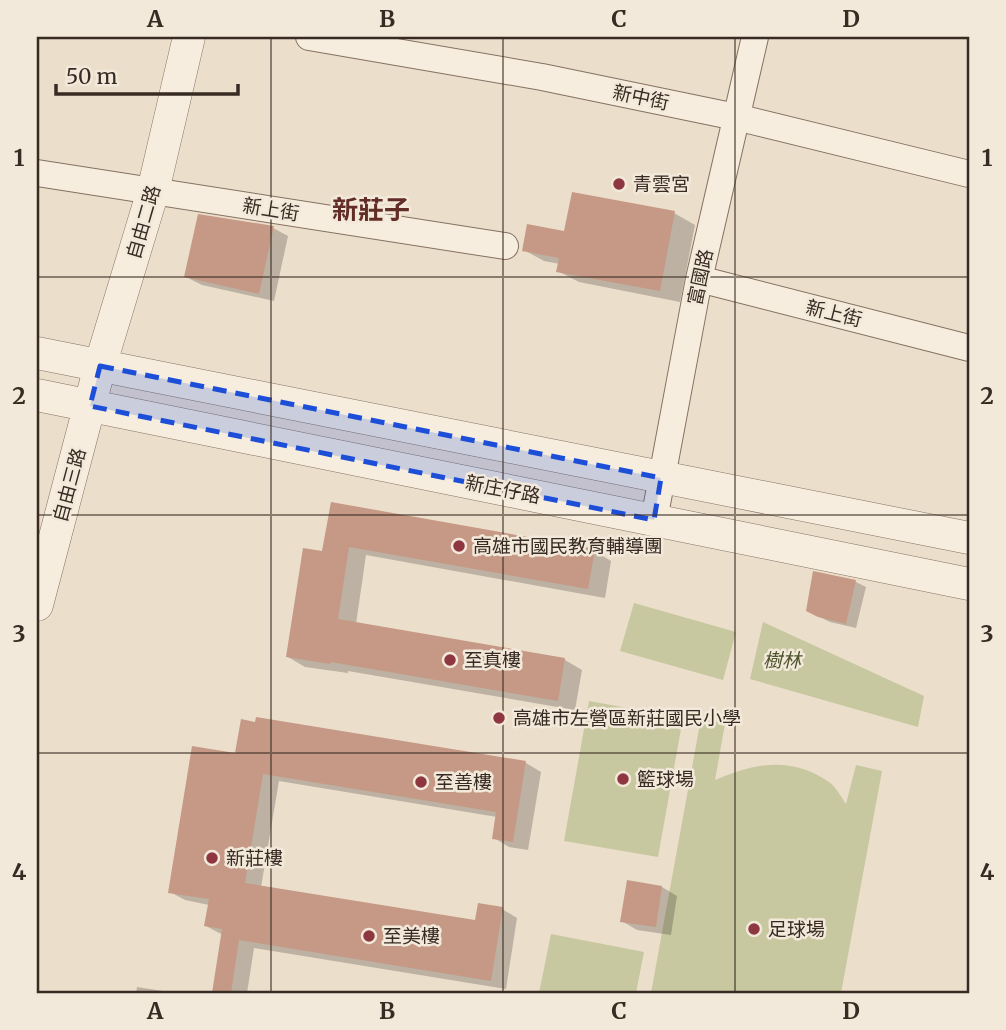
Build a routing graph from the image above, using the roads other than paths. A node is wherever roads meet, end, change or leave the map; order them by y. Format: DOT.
graph roads {
  1 [pos="189,37"];
  2 [pos="309,37"];
  3 [pos="755,37"];
  4 [pos="736,117"];
  5 [pos="37,173"];
  6 [pos="969,174"];
  7 [pos="153,191"];
  8 [pos="505,246"];
  9 [pos="699,279"];
  10 [pos="969,348"];
  11 [pos="37,353"];
  12 [pos="100,366"];
  13 [pos="37,395"];
  14 [pos="90,406"];
  15 [pos="661,478"];
  16 [pos="654,520"];
  17 [pos="969,538"];
  18 [pos="969,584"];
  19 [pos="39,591"];
  1 -- 7 [label="street, 自由二路"];
  2 -- 4 [label="street, 新中街"];
  3 -- 4 [label="street, 富國路"];
  4 -- 6 [label="street, 新中街"];
  4 -- 9 [label="street, 富國路"];
  5 -- 7 [label="street, 新上街"];
  7 -- 8 [label="street, 新上街"];
  7 -- 12 [label="street, 自由二路"];
  9 -- 10 [label="street, 新上街"];
  9 -- 15 [label="street, 富國路"];
  11 -- 12 [label="street"];
  12 -- 14 [label="street, 自由二路"];
  12 -- 15 [label="street"];
  13 -- 14 [label="street, 新庄仔路"];
  14 -- 16 [label="street, 新庄仔路"];
  14 -- 19 [label="street, 自由三路"];
  15 -- 16 [label="street, 富國路"];
  15 -- 17 [label="street"];
  16 -- 18 [label="street, 新庄仔路"];
}
